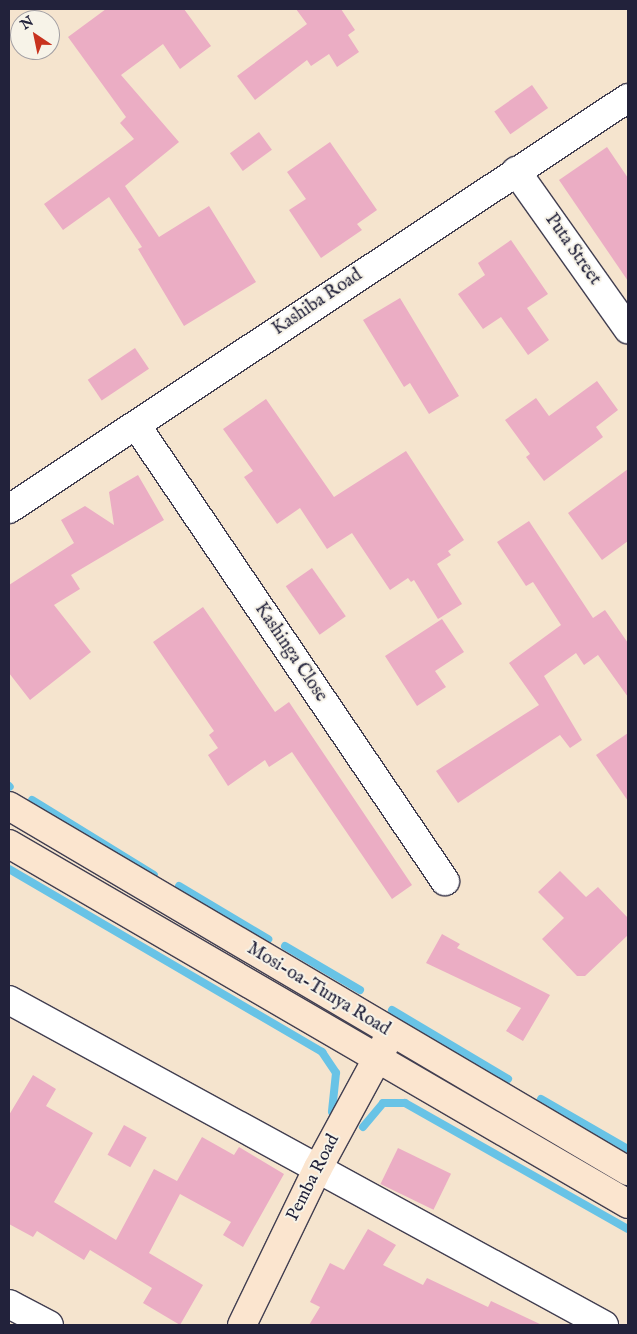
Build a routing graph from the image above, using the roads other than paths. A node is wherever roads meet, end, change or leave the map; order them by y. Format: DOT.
graph roads {
  1 [pos="628,98"];
  2 [pos="516,171"];
  3 [pos="628,329"];
  4 [pos="136,425"];
  5 [pos="9,509"];
  6 [pos="9,806"];
  7 [pos="9,844"];
  8 [pos="445,881"];
  9 [pos="9,1000"];
  10 [pos="391,1033"];
  11 [pos="377,1059"];
  12 [pos="318,1168"];
  13 [pos="628,1171"];
  14 [pos="628,1204"];
  15 [pos="9,1304"];
  16 [pos="49,1325"];
  17 [pos="242,1325"];
  18 [pos="604,1325"];
  1 -- 2 [label="street, Kashiba Road"];
  2 -- 3 [label="street, Puta Street"];
  2 -- 4 [label="street, Kashiba Road"];
  4 -- 5 [label="street, Kashiba Road"];
  4 -- 8 [label="street, Kashinga Close"];
  6 -- 10 [label="main road, Mosi-oa-Tunya Road"];
  7 -- 11 [label="main road, Mosi-oa-Tunya Road"];
  9 -- 12 [label="street"];
  10 -- 11 [label="main road, Pemba Road"];
  10 -- 13 [label="main road, Mosi-oa-Tunya Road"];
  11 -- 12 [label="main road, Pemba Road"];
  11 -- 14 [label="main road, Mosi-oa-Tunya Road"];
  12 -- 17 [label="main road, Pemba Road"];
  12 -- 18 [label="street"];
  15 -- 16 [label="street"];
}
